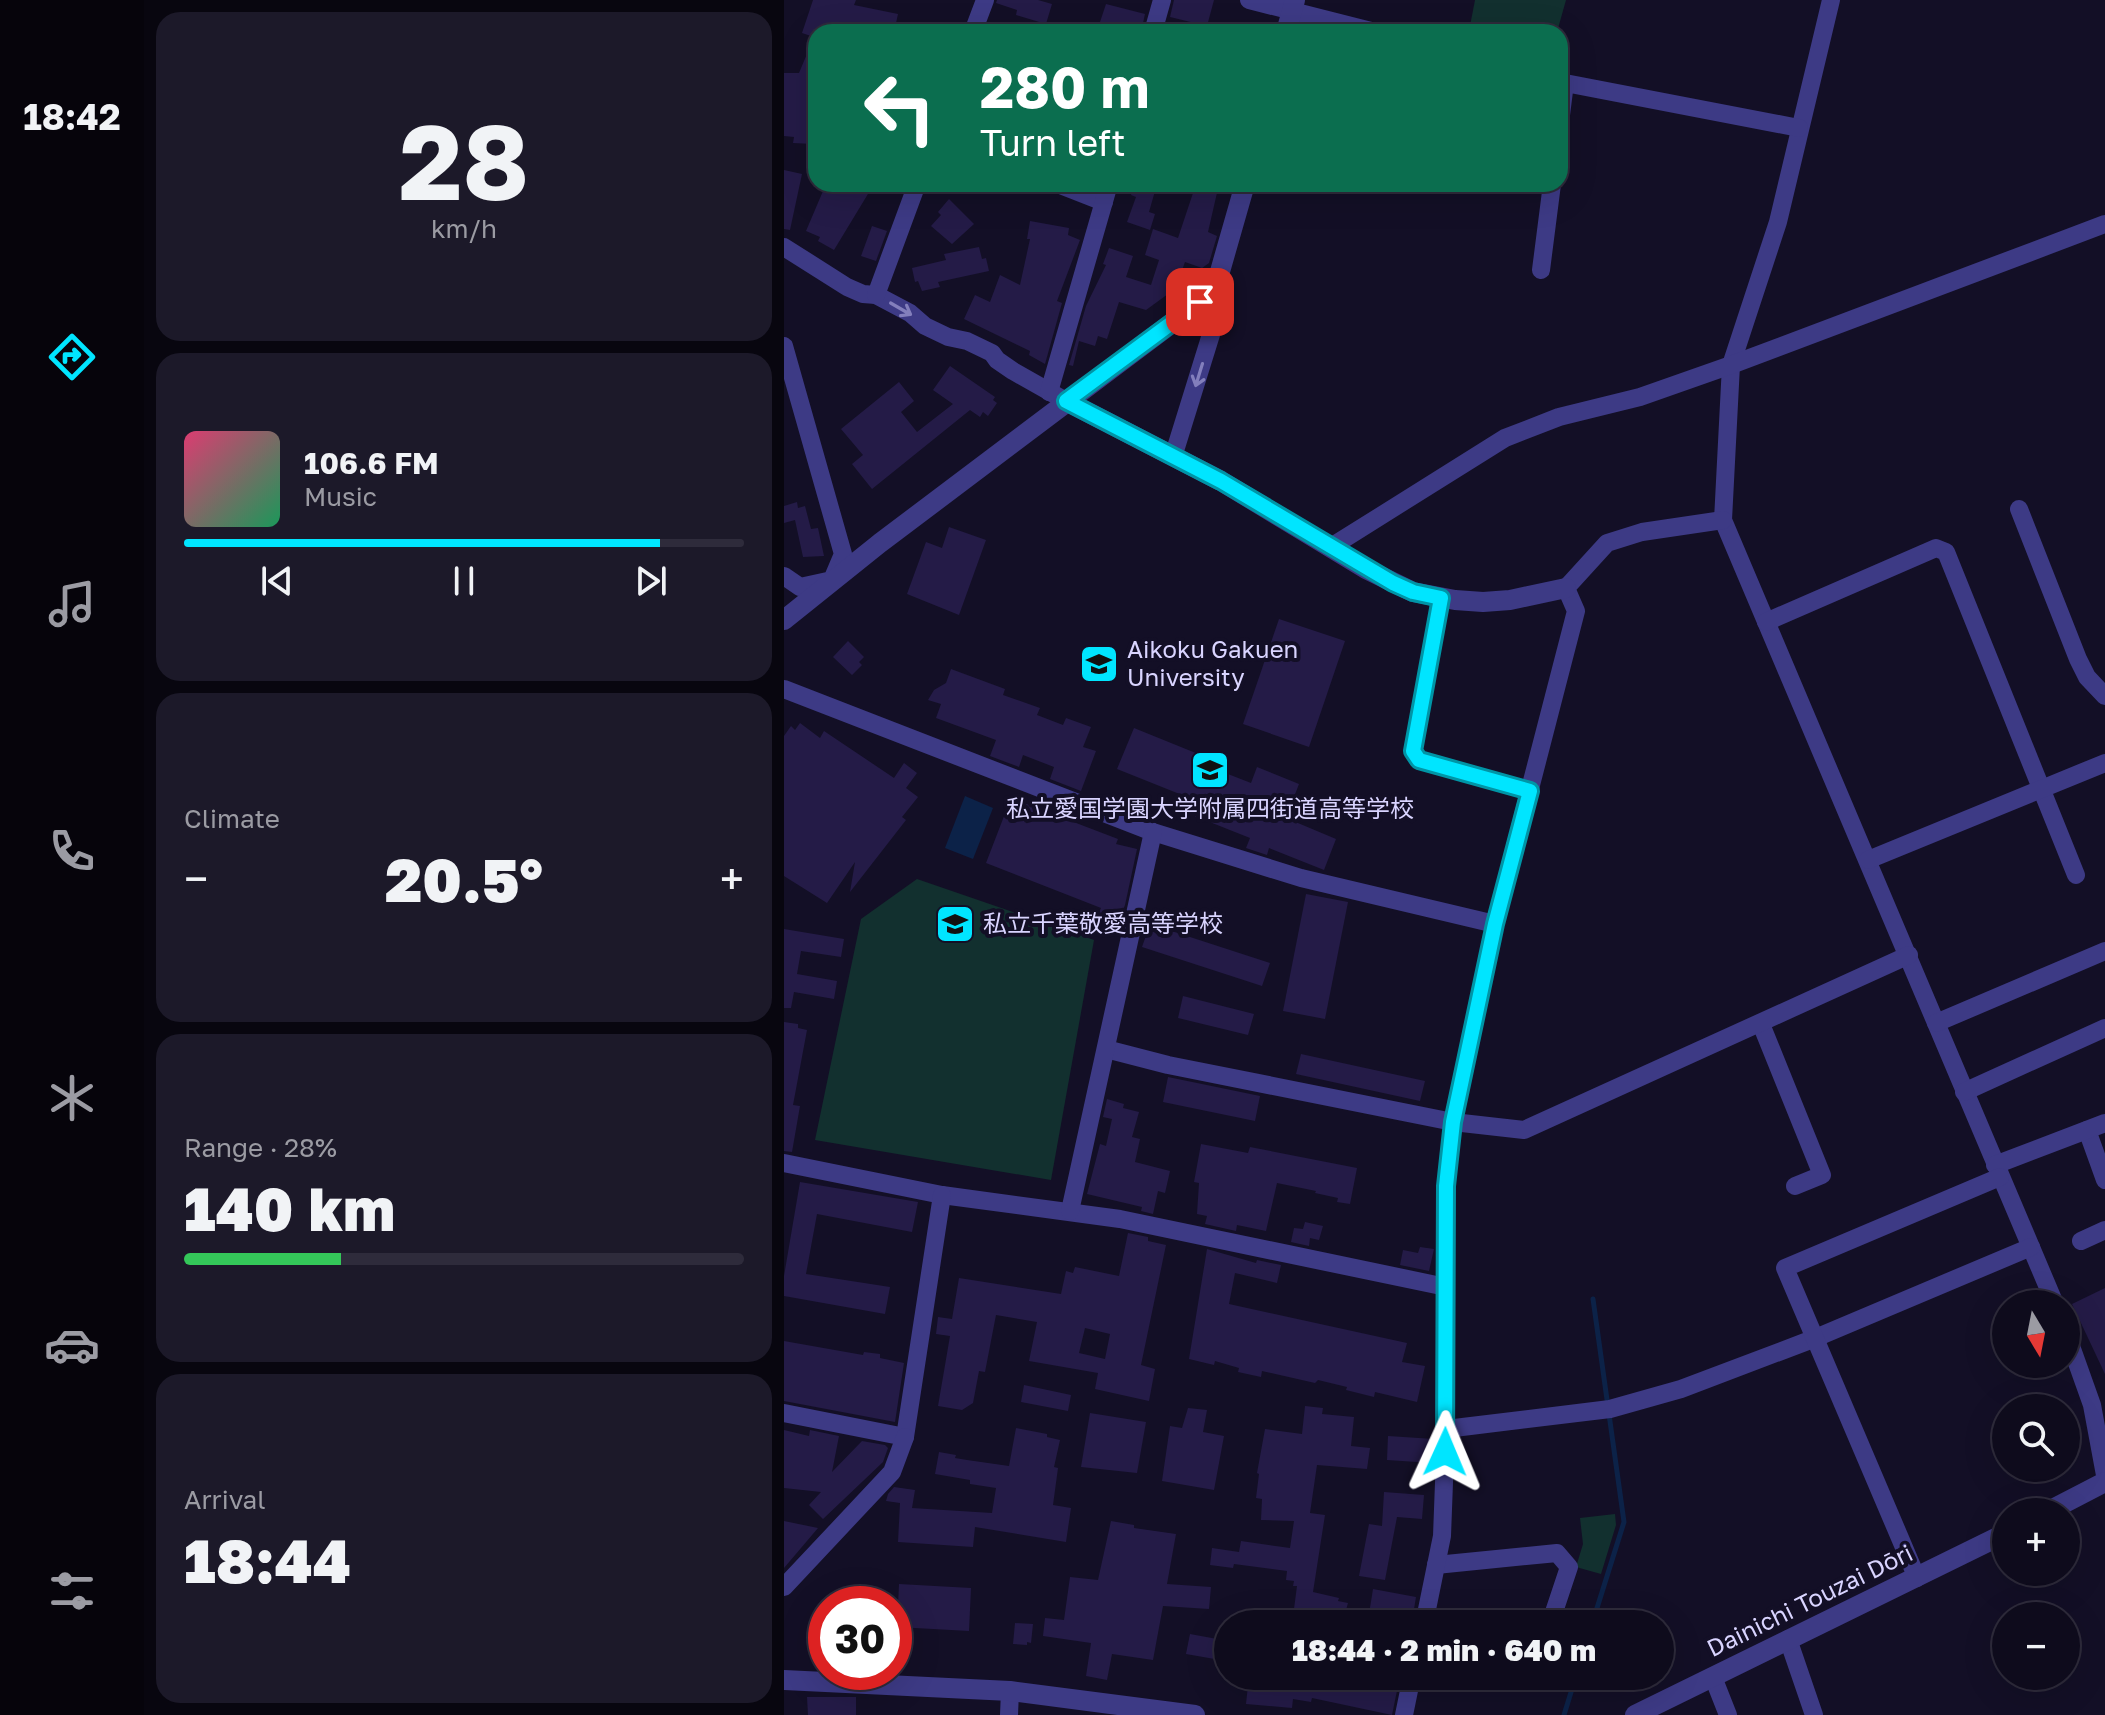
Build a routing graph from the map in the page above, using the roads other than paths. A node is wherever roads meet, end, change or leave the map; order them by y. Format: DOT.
graph roads {
  1 [pos="985,0"];
  2 [pos="1162,0"];
  3 [pos="1249,0"];
  4 [pos="1831,0"];
  5 [pos="1294,5"];
  6 [pos="976,24"];
  7 [pos="1155,24"];
  8 [pos="1351,24"];
  9 [pos="1568,83"];
  10 [pos="1799,128"];
  11 [pos="914,192"];
  12 [pos="1243,192"];
  13 [pos="1551,192"];
  14 [pos="1106,193"];
  15 [pos="2105,224"];
  16 [pos="784,247"];
  17 [pos="1541,270"];
  18 [pos="876,295"];
  19 [pos="1200,302"];
  20 [pos="784,346"];
  21 [pos="1731,365"];
  22 [pos="1058,396"];
  23 [pos="1173,457"];
  24 [pos="2019,509"];
  25 [pos="1723,520"];
  26 [pos="1331,547"];
  27 [pos="784,576"];
  28 [pos="832,580"];
  29 [pos="1566,588"];
  30 [pos="1441,598"];
  31 [pos="784,620"];
  32 [pos="1766,622"];
  33 [pos="784,689"];
  34 [pos="2105,696"];
  35 [pos="2105,763"];
  36 [pos="2042,790"];
  37 [pos="1530,791"];
  38 [pos="1153,832"];
  39 [pos="1868,860"];
  40 [pos="2076,875"];
  41 [pos="1495,924"];
  42 [pos="2105,951"];
  43 [pos="1909,955"];
  44 [pos="1936,1023"];
  45 [pos="1761,1024"];
  46 [pos="2105,1028"];
  47 [pos="1106,1049"];
  48 [pos="1964,1092"];
  49 [pos="1453,1122"];
  50 [pos="2105,1123"];
  51 [pos="2087,1130"];
  52 [pos="784,1163"];
  53 [pos="1998,1171"];
  54 [pos="2105,1180"];
  55 [pos="1795,1186"];
  56 [pos="942,1195"];
  57 [pos="1070,1211"];
  58 [pos="2105,1230"];
  59 [pos="2081,1241"];
  60 [pos="2031,1247"];
  61 [pos="1446,1287"];
  62 [pos="2049,1290"];
  63 [pos="1813,1339"];
  64 [pos="2080,1371"];
  65 [pos="784,1413"];
  66 [pos="1446,1429"];
  67 [pos="905,1437"];
  68 [pos="2105,1475"];
  69 [pos="2105,1482"];
  70 [pos="2074,1498"];
  71 [pos="1992,1540"];
  72 [pos="1436,1565"];
  73 [pos="1917,1578"];
  74 [pos="784,1587"];
  75 [pos="1427,1610"];
  76 [pos="1555,1610"];
  77 [pos="1788,1639"];
  78 [pos="1713,1677"];
  79 [pos="784,1680"];
  80 [pos="1409,1690"];
  81 [pos="1010,1691"];
  82 [pos="1009,1715"];
  83 [pos="1195,1715"];
  84 [pos="1404,1715"];
  85 [pos="1635,1715"];
  86 [pos="1728,1715"];
  87 [pos="1814,1715"];
  1 -- 6 [label="street"];
  2 -- 7 [label="street"];
  3 -- 5 [label="street"];
  4 -- 10 [label="street"];
  5 -- 8 [label="street"];
  9 -- 10 [label="street"];
  10 -- 21 [label="street"];
  11 -- 18 [label="street"];
  12 -- 19 [label="street"];
  13 -- 17 [label="street"];
  14 -- 22 [label="street"];
  15 -- 21 [label="street"];
  16 -- 18 [label="street"];
  18 -- 22 [label="street, one-way"];
  19 -- 22 [label="street"];
  19 -- 23 [label="street, one-way"];
  20 -- 28 [label="street"];
  21 -- 25 [label="street"];
  21 -- 26 [label="street"];
  22 -- 23 [label="street"];
  22 -- 28 [label="street"];
  23 -- 26 [label="street"];
  24 -- 34 [label="street"];
  25 -- 29 [label="street"];
  25 -- 32 [label="street"];
  26 -- 30 [label="street"];
  27 -- 28 [label="street"];
  28 -- 31 [label="street"];
  29 -- 30 [label="street"];
  29 -- 37 [label="street"];
  30 -- 37 [label="street"];
  32 -- 36 [label="street"];
  32 -- 39 [label="street"];
  33 -- 38 [label="street"];
  35 -- 36 [label="street"];
  36 -- 39 [label="street"];
  36 -- 40 [label="street"];
  37 -- 41 [label="street"];
  38 -- 41 [label="street"];
  38 -- 47 [label="street"];
  39 -- 43 [label="street"];
  41 -- 49 [label="street"];
  42 -- 44 [label="street"];
  43 -- 44 [label="street"];
  43 -- 45 [label="street"];
  44 -- 48 [label="street"];
  45 -- 49 [label="street"];
  45 -- 55 [label="street"];
  46 -- 48 [label="street"];
  47 -- 49 [label="street"];
  47 -- 57 [label="street"];
  48 -- 53 [label="street"];
  49 -- 61 [label="street"];
  50 -- 51 [label="street"];
  51 -- 53 [label="street"];
  51 -- 54 [label="street"];
  52 -- 56 [label="street"];
  53 -- 60 [label="street"];
  53 -- 63 [label="street"];
  56 -- 57 [label="street"];
  56 -- 67 [label="street"];
  57 -- 61 [label="street"];
  58 -- 59 [label="street"];
  60 -- 62 [label="street"];
  60 -- 63 [label="street"];
  61 -- 66 [label="street"];
  63 -- 66 [label="street"];
  63 -- 73 [label="street"];
  64 -- 68 [label="street"];
  65 -- 67 [label="street"];
  66 -- 72 [label="street"];
  67 -- 74 [label="street"];
  69 -- 70 [label="street"];
  71 -- 73 [label="street, Dainichi Touzai Dōri"];
  72 -- 75 [label="street"];
  72 -- 76 [label="street"];
  73 -- 77 [label="street, Dainichi Touzai Dōri"];
  77 -- 78 [label="street, Dainichi Touzai Dōri"];
  77 -- 87 [label="street"];
  78 -- 85 [label="street, Dainichi Touzai Dōri"];
  78 -- 86 [label="street"];
  79 -- 81 [label="street"];
  80 -- 84 [label="street"];
  81 -- 82 [label="street"];
  81 -- 83 [label="street"];
}
